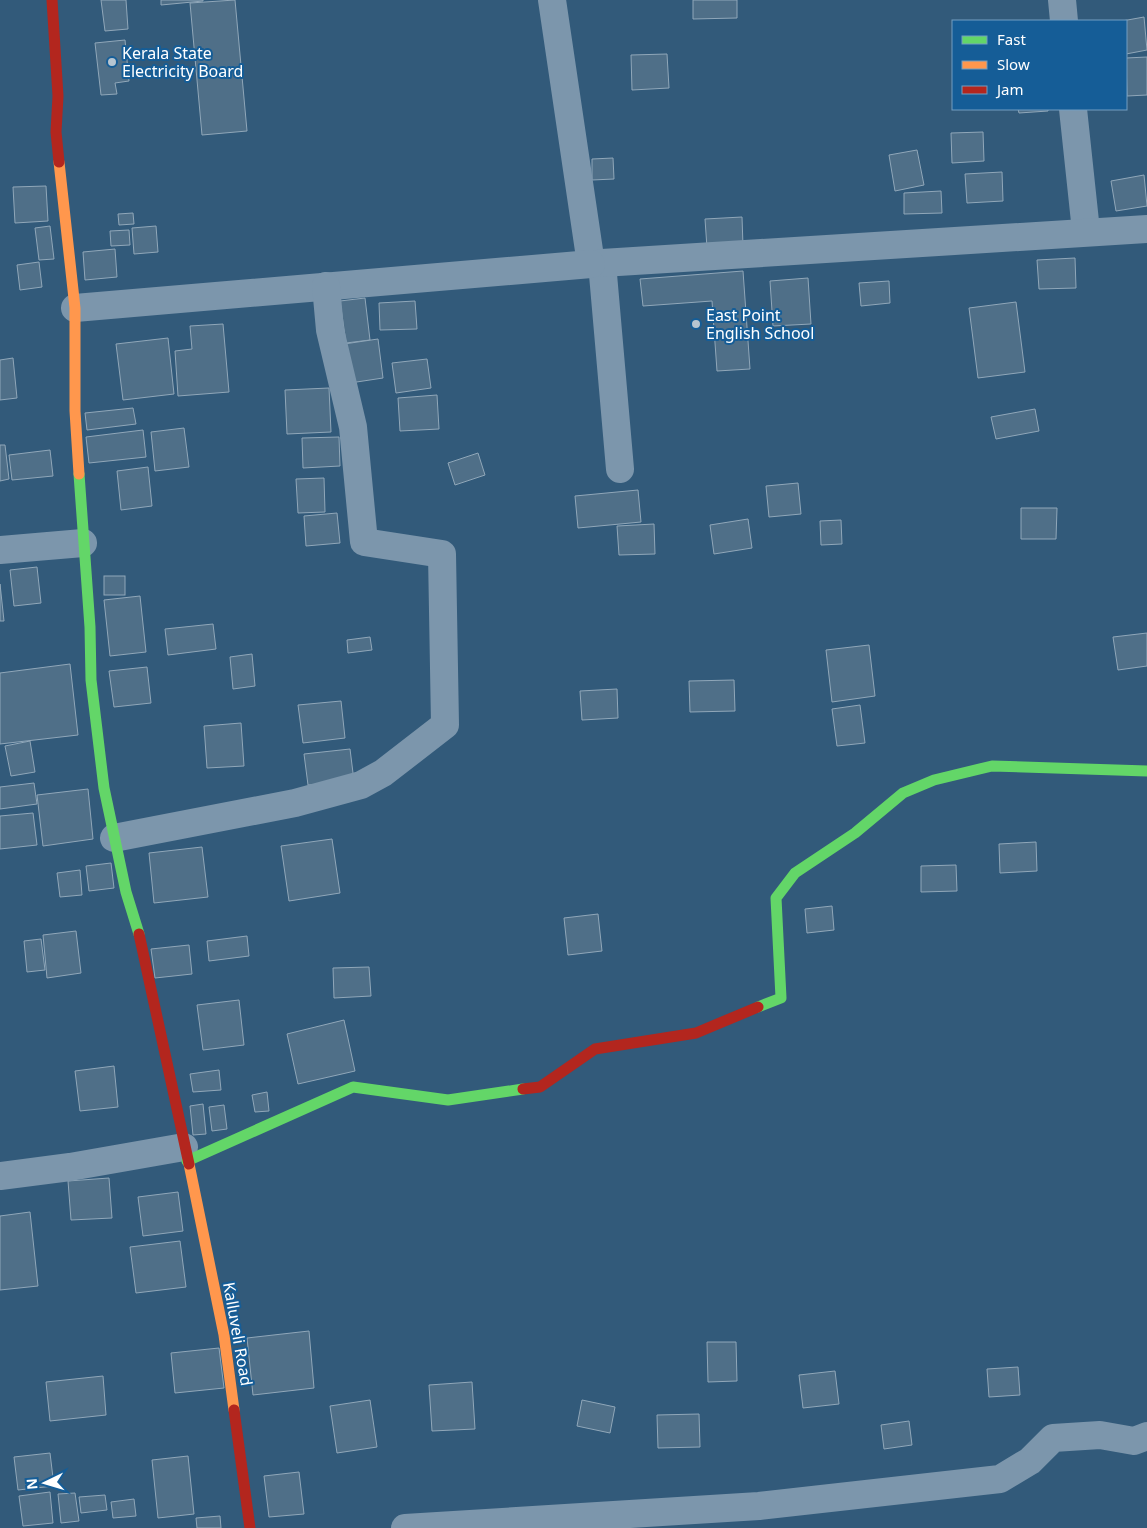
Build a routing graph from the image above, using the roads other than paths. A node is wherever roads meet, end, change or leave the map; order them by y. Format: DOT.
graph roads {
  1 [pos="52,0"];
  2 [pos="552,0"];
  3 [pos="1062,0"];
  4 [pos="1064,20"];
  5 [pos="1074,110"];
  6 [pos="1147,228"];
  7 [pos="1086,231"];
  8 [pos="596,263"];
  9 [pos="326,286"];
  10 [pos="75,308"];
  11 [pos="620,468"];
  12 [pos="83,543"];
  13 [pos="0,550"];
  14 [pos="1147,771"];
  15 [pos="114,838"];
  16 [pos="186,1154"];
  17 [pos="0,1176"];
  18 [pos="1147,1436"];
  19 [pos="250,1528"];
  20 [pos="405,1528"];
  1 -- 10 [label="street, Kalluveli Road"];
  2 -- 8 [label="street"];
  3 -- 4 [label="street"];
  5 -- 7 [label="street"];
  6 -- 7 [label="street"];
  7 -- 8 [label="street"];
  8 -- 9 [label="street"];
  8 -- 11 [label="street"];
  9 -- 10 [label="street"];
  9 -- 15 [label="street"];
  10 -- 12 [label="street, Kalluveli Road"];
  12 -- 13 [label="street"];
  12 -- 15 [label="street, Kalluveli Road"];
  14 -- 16 [label="street"];
  15 -- 16 [label="street, Kalluveli Road"];
  16 -- 17 [label="street"];
  16 -- 19 [label="street, Kalluveli Road"];
  18 -- 20 [label="street"];
}
